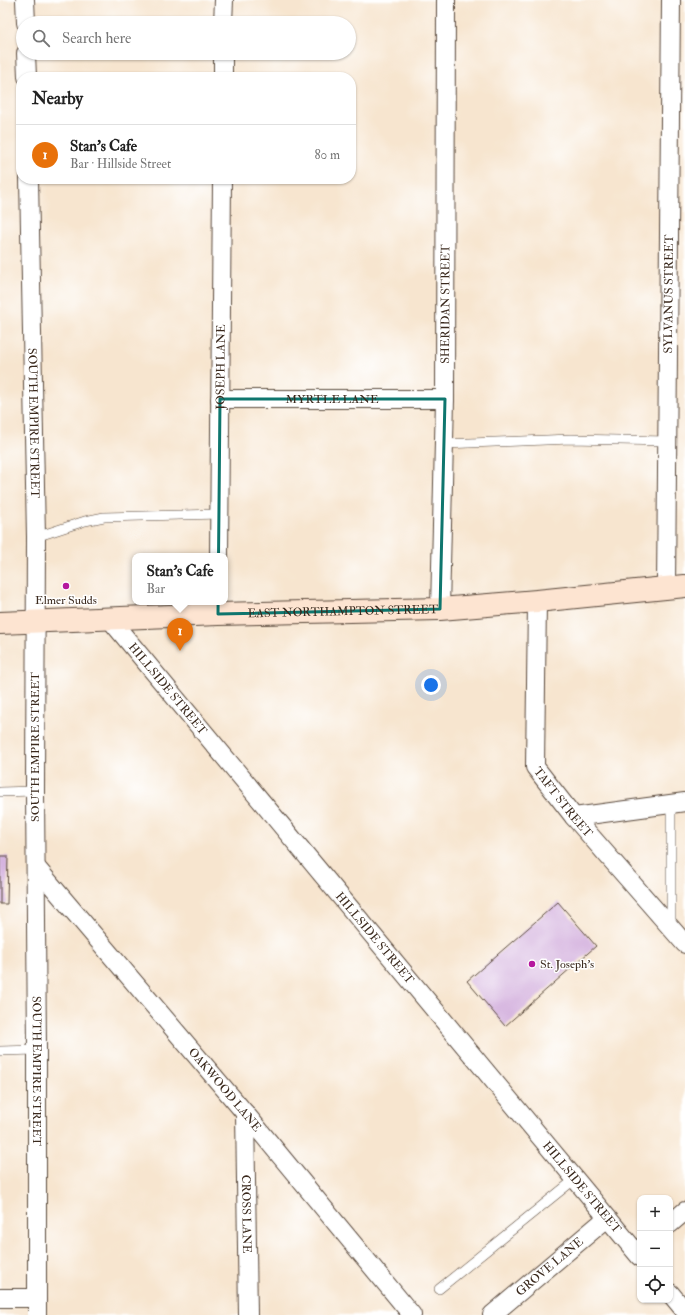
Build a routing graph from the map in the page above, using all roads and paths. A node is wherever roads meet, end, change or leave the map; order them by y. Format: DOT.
graph roads {
  1 [pos="25,0"];
  2 [pos="224,0"];
  3 [pos="446,0"];
  4 [pos="671,0"];
  5 [pos="26,16"];
  6 [pos="223,16"];
  7 [pos="26,60"];
  8 [pos="223,60"];
  9 [pos="27,72"];
  10 [pos="223,72"];
  11 [pos="29,184"];
  12 [pos="222,184"];
  13 [pos="220,399"];
  14 [pos="444,399"];
  15 [pos="667,441"];
  16 [pos="444,444"];
  17 [pos="220,514"];
  18 [pos="36,537"];
  19 [pos="219,553"];
  20 [pos="676,587"];
  21 [pos="537,601"];
  22 [pos="219,608"];
  23 [pos="440,609"];
  24 [pos="109,618"];
  25 [pos="36,621"];
  26 [pos="0,622"];
  27 [pos="35,790"];
  28 [pos="0,792"];
  29 [pos="678,802"];
  30 [pos="574,817"];
  31 [pos="36,867"];
  32 [pos="671,927"];
  33 [pos="685,944"];
  34 [pos="37,1050"];
  35 [pos="0,1051"];
  36 [pos="245,1113"];
  37 [pos="575,1179"];
  38 [pos="685,1211"];
  39 [pos="607,1218"];
  40 [pos="673,1221"];
  41 [pos="637,1252"];
  42 [pos="439,1289"];
  43 [pos="673,1297"];
  44 [pos="0,1298"];
  45 [pos="37,1307"];
  46 [pos="685,1311"];
  47 [pos="248,1315"];
  48 [pos="412,1315"];
  49 [pos="493,1315"];
  1 -- 5 [label="street"];
  2 -- 6 [label="street"];
  3 -- 14 [label="street, SHERIDAN STREET"];
  4 -- 15 [label="street, SYLVANUS STREET"];
  7 -- 9 [label="street"];
  8 -- 10 [label="street"];
  11 -- 18 [label="street, SOUTH EMPIRE STREET"];
  12 -- 13 [label="street, JOSEPH LANE"];
  13 -- 14 [label="street, MYRTLE LANE"];
  13 -- 17 [label="street, JOSEPH LANE"];
  14 -- 16 [label="street, SHERIDAN STREET"];
  15 -- 16 [label="lane"];
  15 -- 20 [label="street, SYLVANUS STREET"];
  16 -- 23 [label="street, SHERIDAN STREET"];
  17 -- 18 [label="lane"];
  17 -- 19 [label="street, JOSEPH LANE"];
  18 -- 25 [label="street, SOUTH EMPIRE STREET"];
  20 -- 21 [label="main road, EAST NORTHAMPTON STREET"];
  21 -- 23 [label="main road, EAST NORTHAMPTON STREET"];
  21 -- 30 [label="street, TAFT STREET"];
  22 -- 23 [label="main road, EAST NORTHAMPTON STREET"];
  22 -- 24 [label="main road, EAST NORTHAMPTON STREET"];
  24 -- 25 [label="main road, EAST NORTHAMPTON STREET"];
  24 -- 37 [label="street, HILLSIDE STREET"];
  25 -- 26 [label="main road, EAST NORTHAMPTON STREET"];
  25 -- 27 [label="street, SOUTH EMPIRE STREET"];
  27 -- 28 [label="lane"];
  27 -- 31 [label="street, SOUTH EMPIRE STREET"];
  29 -- 30 [label="street"];
  29 -- 32 [label="lane"];
  30 -- 32 [label="street, TAFT STREET"];
  31 -- 34 [label="street, SOUTH EMPIRE STREET"];
  31 -- 36 [label="street, OAKWOOD LANE"];
  32 -- 33 [label="street, TAFT STREET"];
  34 -- 35 [label="lane"];
  34 -- 45 [label="street, SOUTH EMPIRE STREET"];
  36 -- 47 [label="street, CROSS LANE"];
  36 -- 48 [label="street, OAKWOOD LANE"];
  37 -- 39 [label="street, HILLSIDE STREET"];
  37 -- 42 [label="lane"];
  38 -- 40 [label="street"];
  39 -- 41 [label="street, HILLSIDE STREET"];
  39 -- 49 [label="street, GROVE LANE"];
  43 -- 46 [label="street"];
  44 -- 45 [label="street"];
}
